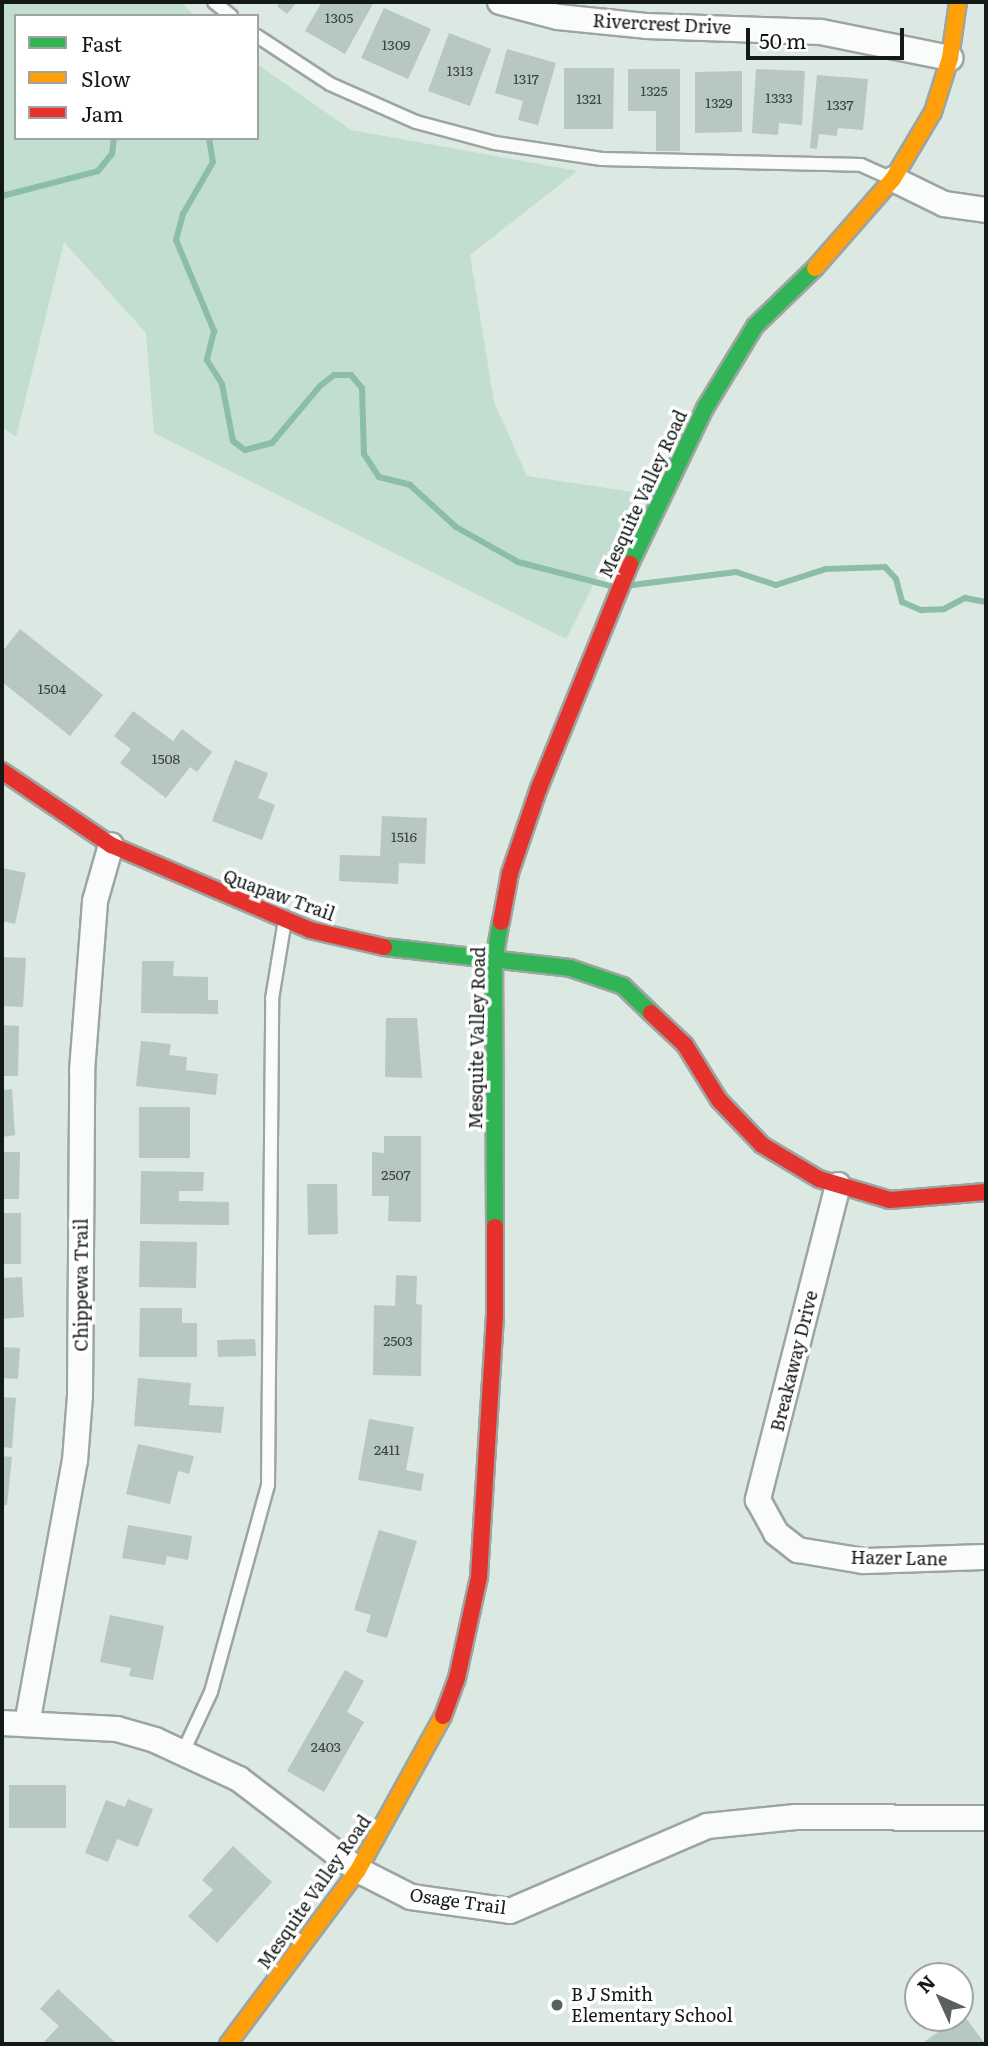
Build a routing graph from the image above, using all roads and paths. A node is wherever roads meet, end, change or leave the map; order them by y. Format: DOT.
graph roads {
  1 [pos="214,2"];
  2 [pos="500,2"];
  3 [pos="958,2"];
  4 [pos="229,14"];
  5 [pos="259,37"];
  6 [pos="950,58"];
  7 [pos="893,179"];
  8 [pos="986,209"];
  9 [pos="2,771"];
  10 [pos="111,845"];
  11 [pos="285,920"];
  12 [pos="494,960"];
  13 [pos="838,1185"];
  14 [pos="986,1192"];
  15 [pos="776,1533"];
  16 [pos="986,1558"];
  17 [pos="2,1723"];
  18 [pos="27,1724"];
  19 [pos="184,1752"];
  20 [pos="986,1818"];
  21 [pos="358,1870"];
  22 [pos="228,2044"];
  1 -- 4 [label="lane"];
  2 -- 6 [label="street, Rivercrest Drive"];
  3 -- 6 [label="street, Mesquite Valley Road"];
  5 -- 7 [label="lane"];
  6 -- 7 [label="street, Mesquite Valley Road"];
  7 -- 8 [label="street"];
  7 -- 12 [label="street, Mesquite Valley Road"];
  9 -- 10 [label="street, Quapaw Trail"];
  10 -- 11 [label="street, Quapaw Trail"];
  10 -- 18 [label="street, Chippewa Trail"];
  11 -- 12 [label="street, Quapaw Trail"];
  11 -- 19 [label="lane"];
  12 -- 13 [label="street, Quapaw Trail"];
  12 -- 21 [label="street, Mesquite Valley Road"];
  13 -- 14 [label="street, Quapaw Trail"];
  13 -- 15 [label="street, Breakaway Drive"];
  15 -- 16 [label="street, Hazer Lane"];
  17 -- 18 [label="street, Osage Trail"];
  18 -- 19 [label="street, Osage Trail"];
  19 -- 21 [label="street, Osage Trail"];
  20 -- 21 [label="street, Osage Trail"];
  21 -- 22 [label="street, Mesquite Valley Road"];
}
